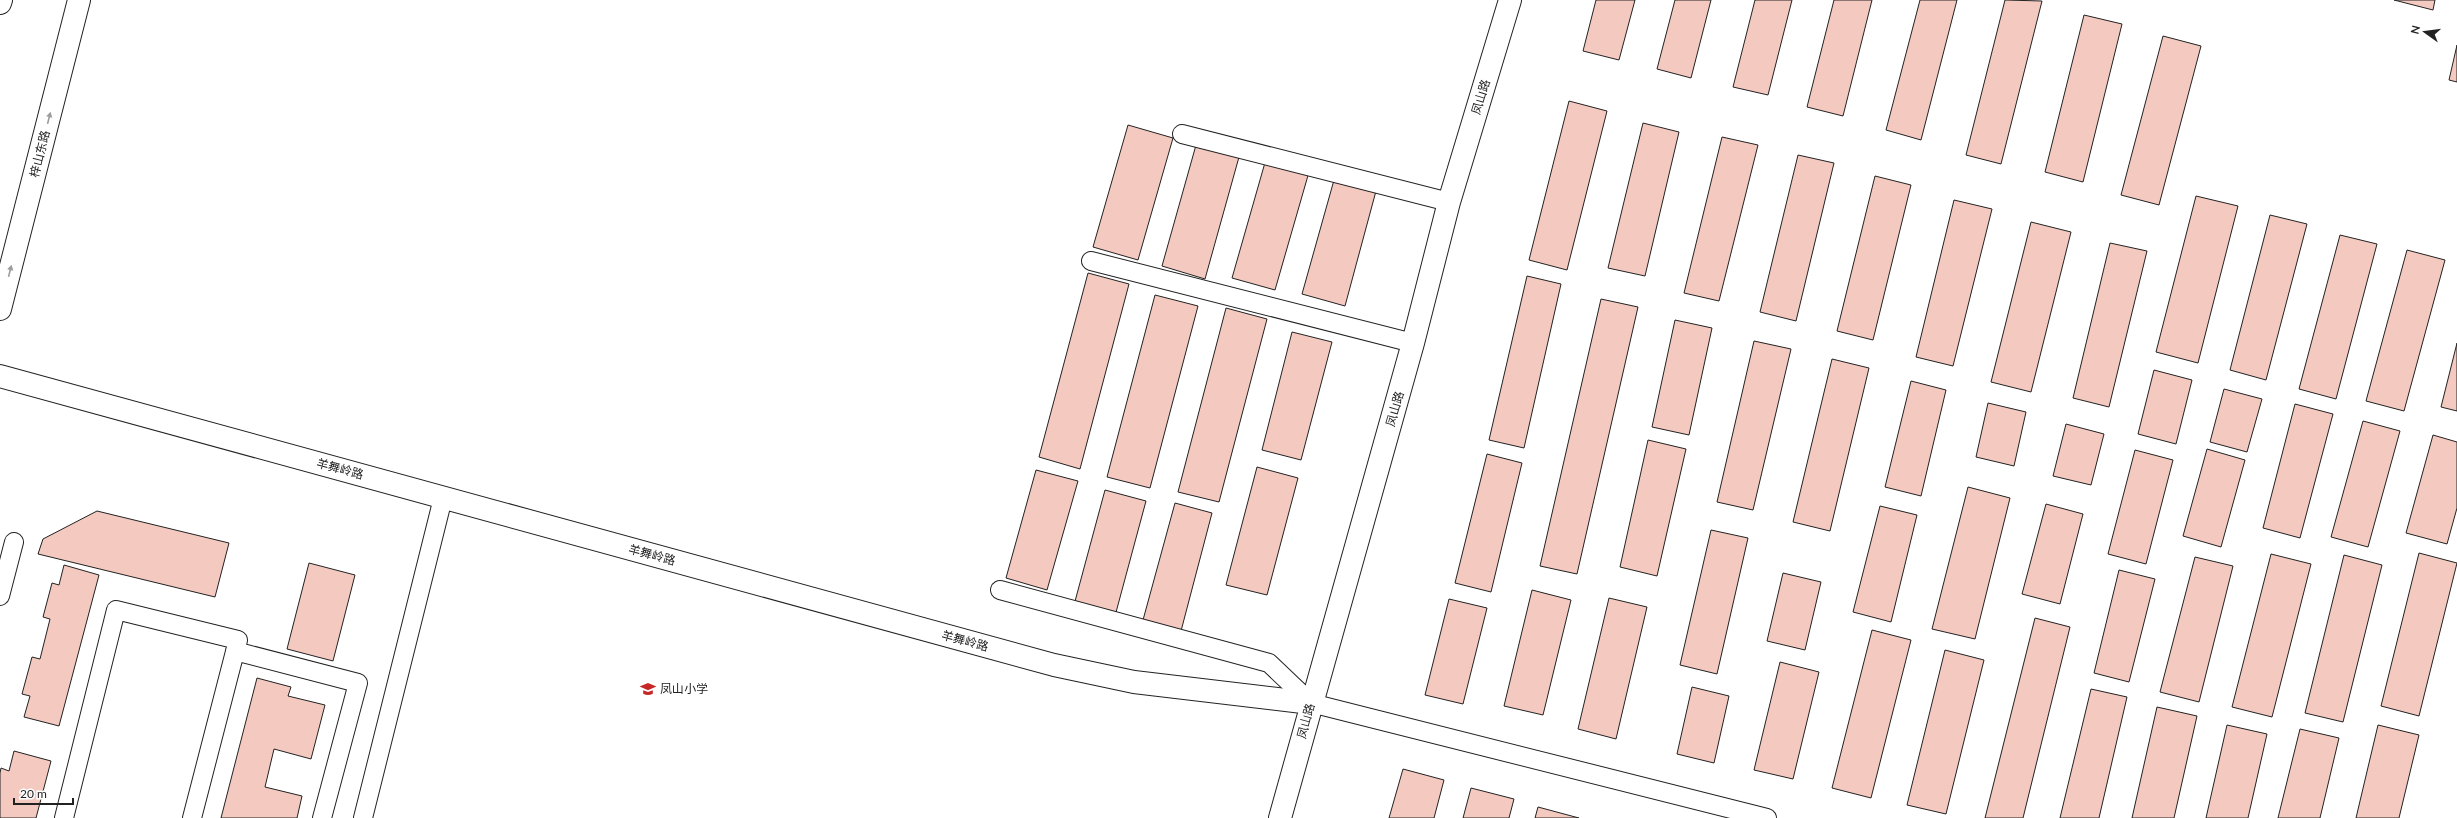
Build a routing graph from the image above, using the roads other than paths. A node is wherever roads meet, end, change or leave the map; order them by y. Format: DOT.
graph roads {
  1 [pos="1,0"];
  2 [pos="79,0"];
  3 [pos="1510,0"];
  4 [pos="0,3"];
  5 [pos="1182,134"];
  6 [pos="1449,202"];
  7 [pos="1091,261"];
  8 [pos="0,309"];
  9 [pos="1413,343"];
  10 [pos="0,376"];
  11 [pos="443,498"];
  12 [pos="14,542"];
  13 [pos="1000,590"];
  14 [pos="0,596"];
  15 [pos="235,651"];
  16 [pos="1311,703"];
  17 [pos="64,818"];
  18 [pos="192,818"];
  19 [pos="322,818"];
  20 [pos="363,818"];
  21 [pos="1280,818"];
  22 [pos="1767,818"];
  1 -- 4 [label="main road"];
  8 -- 2 [label="main road, 梓山东路, one-way"];
  3 -- 6 [label="main road, 凤山路"];
  5 -- 6 [label="street"];
  6 -- 9 [label="main road, 凤山路"];
  7 -- 9 [label="street"];
  9 -- 16 [label="main road, 凤山路"];
  10 -- 11 [label="main road, 羊舞岭路"];
  11 -- 16 [label="main road, 羊舞岭路"];
  11 -- 20 [label="street"];
  12 -- 14 [label="street"];
  13 -- 16 [label="street"];
  15 -- 17 [label="street"];
  15 -- 18 [label="street"];
  15 -- 19 [label="street"];
  16 -- 21 [label="main road, 凤山路"];
  16 -- 22 [label="street"];
}
